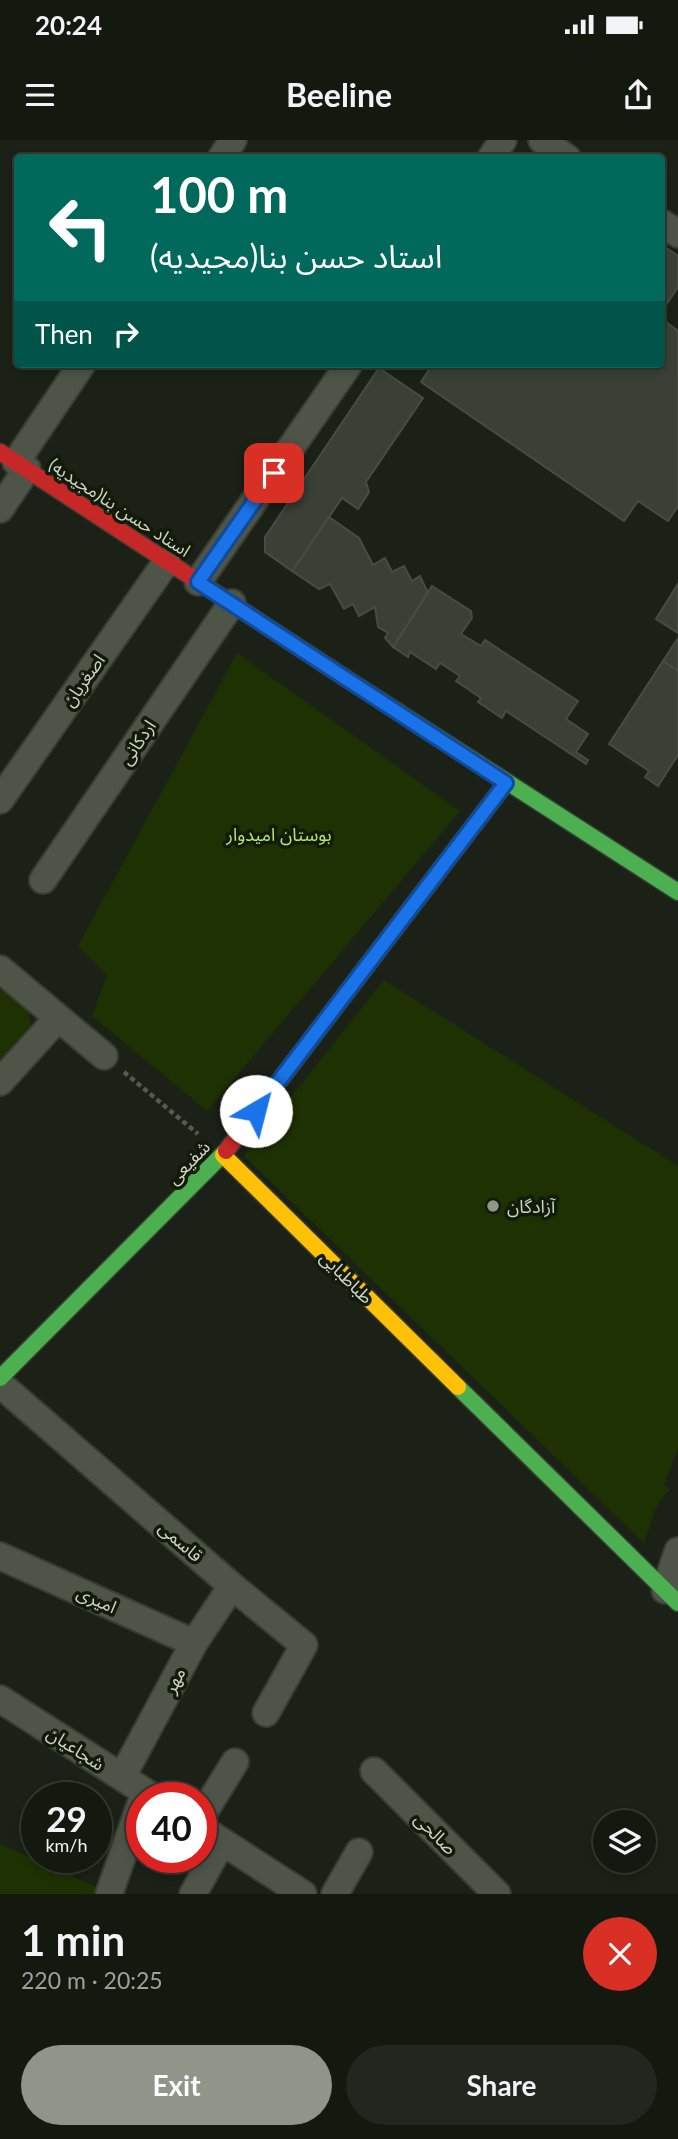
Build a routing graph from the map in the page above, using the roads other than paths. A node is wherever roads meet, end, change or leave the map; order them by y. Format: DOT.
graph roads {
  1 [pos="542,140"];
  2 [pos="561,154"];
  3 [pos="79,368"];
  4 [pos="346,368"];
  5 [pos="14,461"];
  6 [pos="0,509"];
  7 [pos="167,561"];
  8 [pos="198,582"];
  9 [pos="232,603"];
  10 [pos="506,783"];
  11 [pos="0,800"];
  12 [pos="43,880"];
  13 [pos="678,892"];
  14 [pos="0,969"];
  15 [pos="58,1018"];
  16 [pos="104,1056"];
  17 [pos="0,1082"];
  18 [pos="223,1155"];
  19 [pos="0,1378"];
  20 [pos="0,1384"];
  21 [pos="678,1551"];
  22 [pos="1,1558"];
  23 [pos="232,1586"];
  24 [pos="671,1597"];
  25 [pos="194,1643"];
  26 [pos="0,1699"];
  27 [pos="266,1713"];
  28 [pos="236,1762"];
  29 [pos="374,1771"];
  30 [pos="122,1777"];
  31 [pos="128,1782"];
  32 [pos="217,1791"];
  33 [pos="217,1838"];
  34 [pos="126,1848"];
  35 [pos="359,1852"];
  36 [pos="200,1873"];
  37 [pos="109,1894"];
  38 [pos="193,1894"];
  39 [pos="303,1894"];
  40 [pos="335,1894"];
  41 [pos="497,1894"];
  1 -- 2 [label="street"];
  3 -- 5 [label="street"];
  4 -- 8 [label="street"];
  5 -- 6 [label="street"];
  5 -- 7 [label="street, استاد حسن بنا(مجیدیه)"];
  7 -- 8 [label="street, استاد حسن بنا(مجیدیه)"];
  7 -- 11 [label="street, اصغریان"];
  8 -- 9 [label="street, استاد حسن بنا(مجیدیه)"];
  9 -- 10 [label="street, استاد حسن بنا(مجیدیه)"];
  9 -- 12 [label="street, اردکانی"];
  10 -- 13 [label="street, استاد حسن بنا(مجیدیه)"];
  10 -- 18 [label="street, شفیعی"];
  14 -- 15 [label="street"];
  15 -- 16 [label="street"];
  15 -- 17 [label="street"];
  18 -- 19 [label="street, شفیعی"];
  18 -- 24 [label="street, طباطبایی"];
  20 -- 23 [label="street, قاسمی"];
  21 -- 24 [label="street"];
  22 -- 25 [label="street, امیری"];
  23 -- 25 [label="street, مهر"];
  23 -- 27 [label="street, قاسمی"];
  25 -- 30 [label="street, مهر"];
  26 -- 30 [label="street, شجاعیان"];
  28 -- 32 [label="street"];
  29 -- 41 [label="street, صالحی"];
  30 -- 31 [label="street, شجاعیان"];
  33 -- 39 [label="street"];
  34 -- 37 [label="street"];
  35 -- 40 [label="street"];
  36 -- 38 [label="street"];
}
